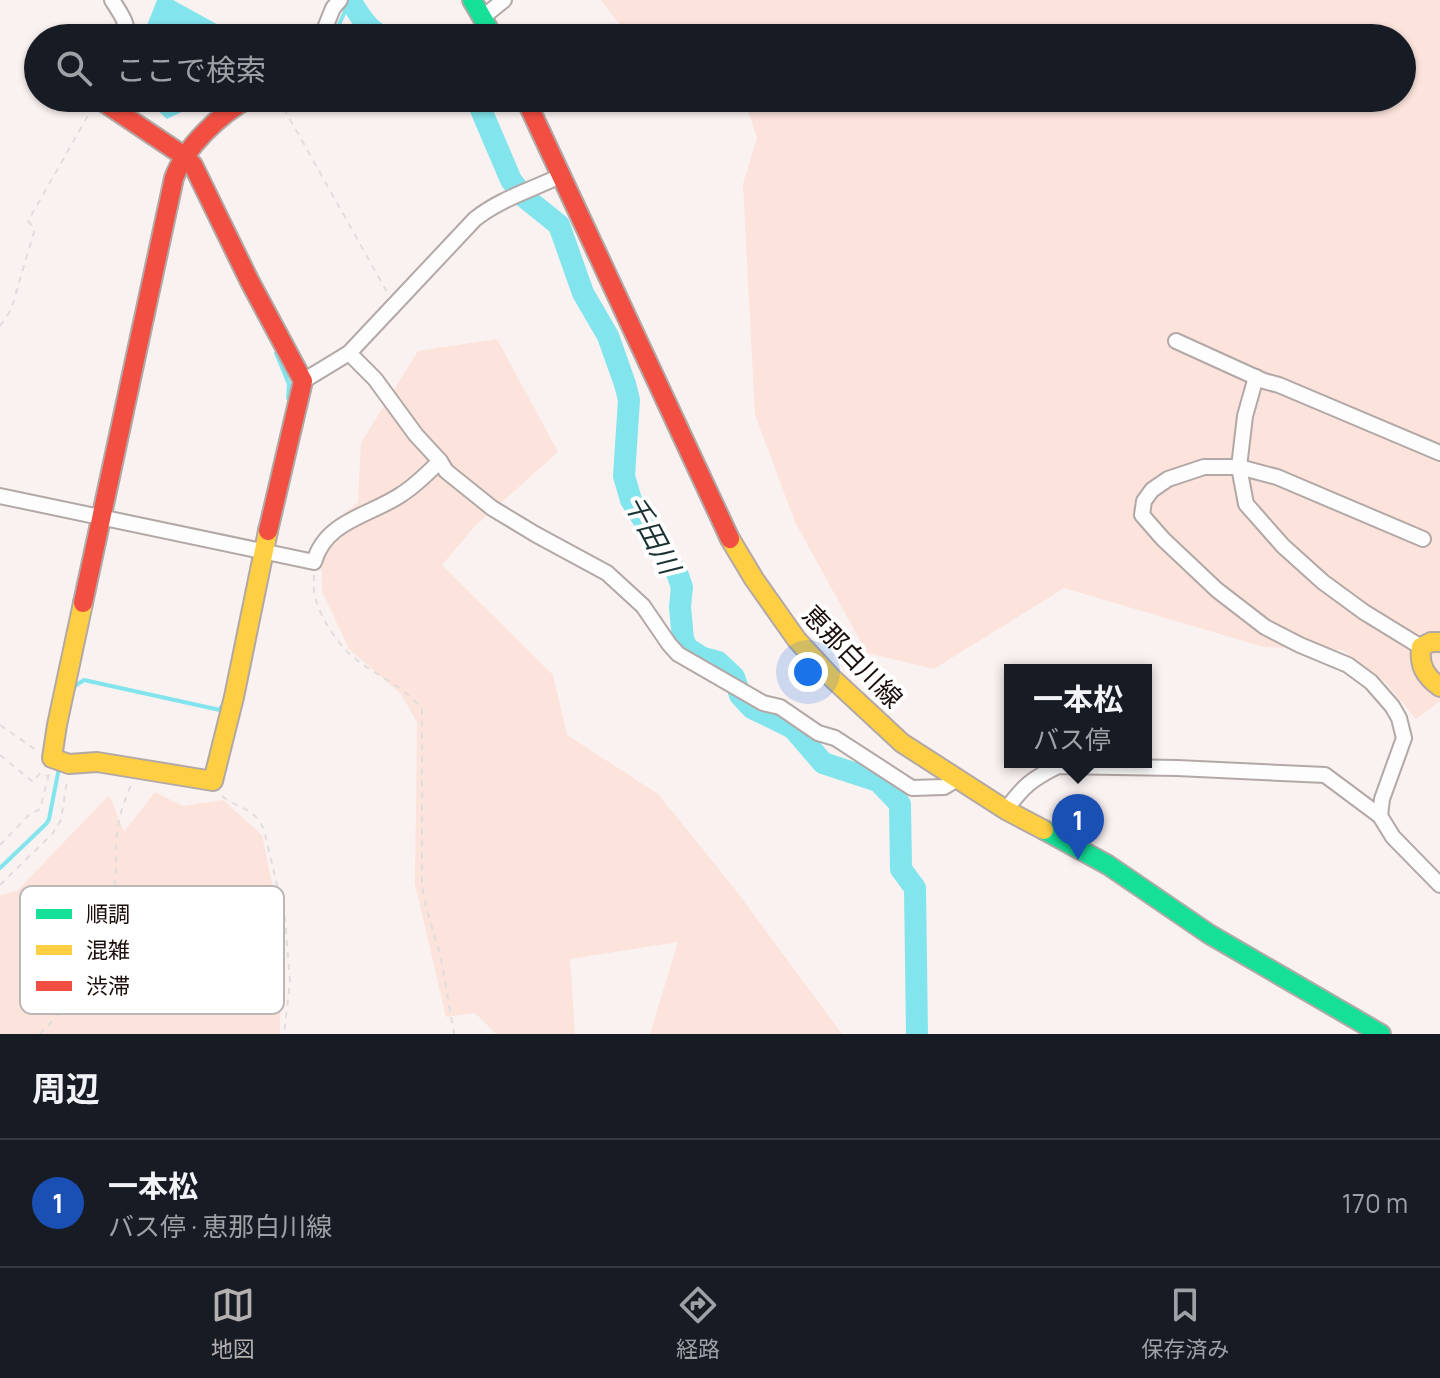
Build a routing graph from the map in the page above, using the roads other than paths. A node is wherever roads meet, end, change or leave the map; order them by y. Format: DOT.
graph roads {
  1 [pos="112,0"];
  2 [pos="340,0"];
  3 [pos="472,0"];
  4 [pos="504,0"];
  5 [pos="483,17"];
  6 [pos="126,24"];
  7 [pos="327,24"];
  8 [pos="487,24"];
  9 [pos="121,112"];
  10 [pos="229,112"];
  11 [pos="531,112"];
  12 [pos="184,156"];
  13 [pos="560,176"];
  14 [pos="1176,341"];
  15 [pos="349,353"];
  16 [pos="1256,377"];
  17 [pos="303,381"];
  18 [pos="1440,453"];
  19 [pos="440,461"];
  20 [pos="1239,467"];
  21 [pos="0,496"];
  22 [pos="102,517"];
  23 [pos="1423,539"];
  24 [pos="263,552"];
  25 [pos="1440,642"];
  26 [pos="1421,647"];
  27 [pos="1440,687"];
  28 [pos="1054,768"];
  29 [pos="1152,768"];
  30 [pos="957,779"];
  31 [pos="1006,810"];
  32 [pos="1380,816"];
  33 [pos="1440,885"];
  34 [pos="1381,1034"];
  1 -- 6 [label="street"];
  2 -- 7 [label="street"];
  3 -- 5 [label="street"];
  4 -- 5 [label="street"];
  5 -- 8 [label="street"];
  9 -- 12 [label="street"];
  10 -- 12 [label="street"];
  11 -- 13 [label="street, 恵那白川線"];
  12 -- 17 [label="street"];
  12 -- 22 [label="street"];
  13 -- 15 [label="street"];
  13 -- 30 [label="street, 恵那白川線"];
  14 -- 16 [label="street"];
  15 -- 17 [label="street"];
  15 -- 19 [label="street"];
  16 -- 18 [label="street"];
  16 -- 20 [label="street"];
  17 -- 24 [label="street"];
  19 -- 24 [label="street"];
  19 -- 30 [label="street"];
  20 -- 23 [label="street"];
  20 -- 26 [label="street"];
  20 -- 32 [label="street"];
  21 -- 22 [label="street"];
  22 -- 24 [label="street"];
  22 -- 24 [label="street"];
  25 -- 26 [label="street"];
  26 -- 27 [label="street"];
  28 -- 31 [label="street"];
  29 -- 32 [label="street"];
  30 -- 31 [label="street, 恵那白川線"];
  31 -- 34 [label="street, 恵那白川線"];
  32 -- 33 [label="street"];
}
